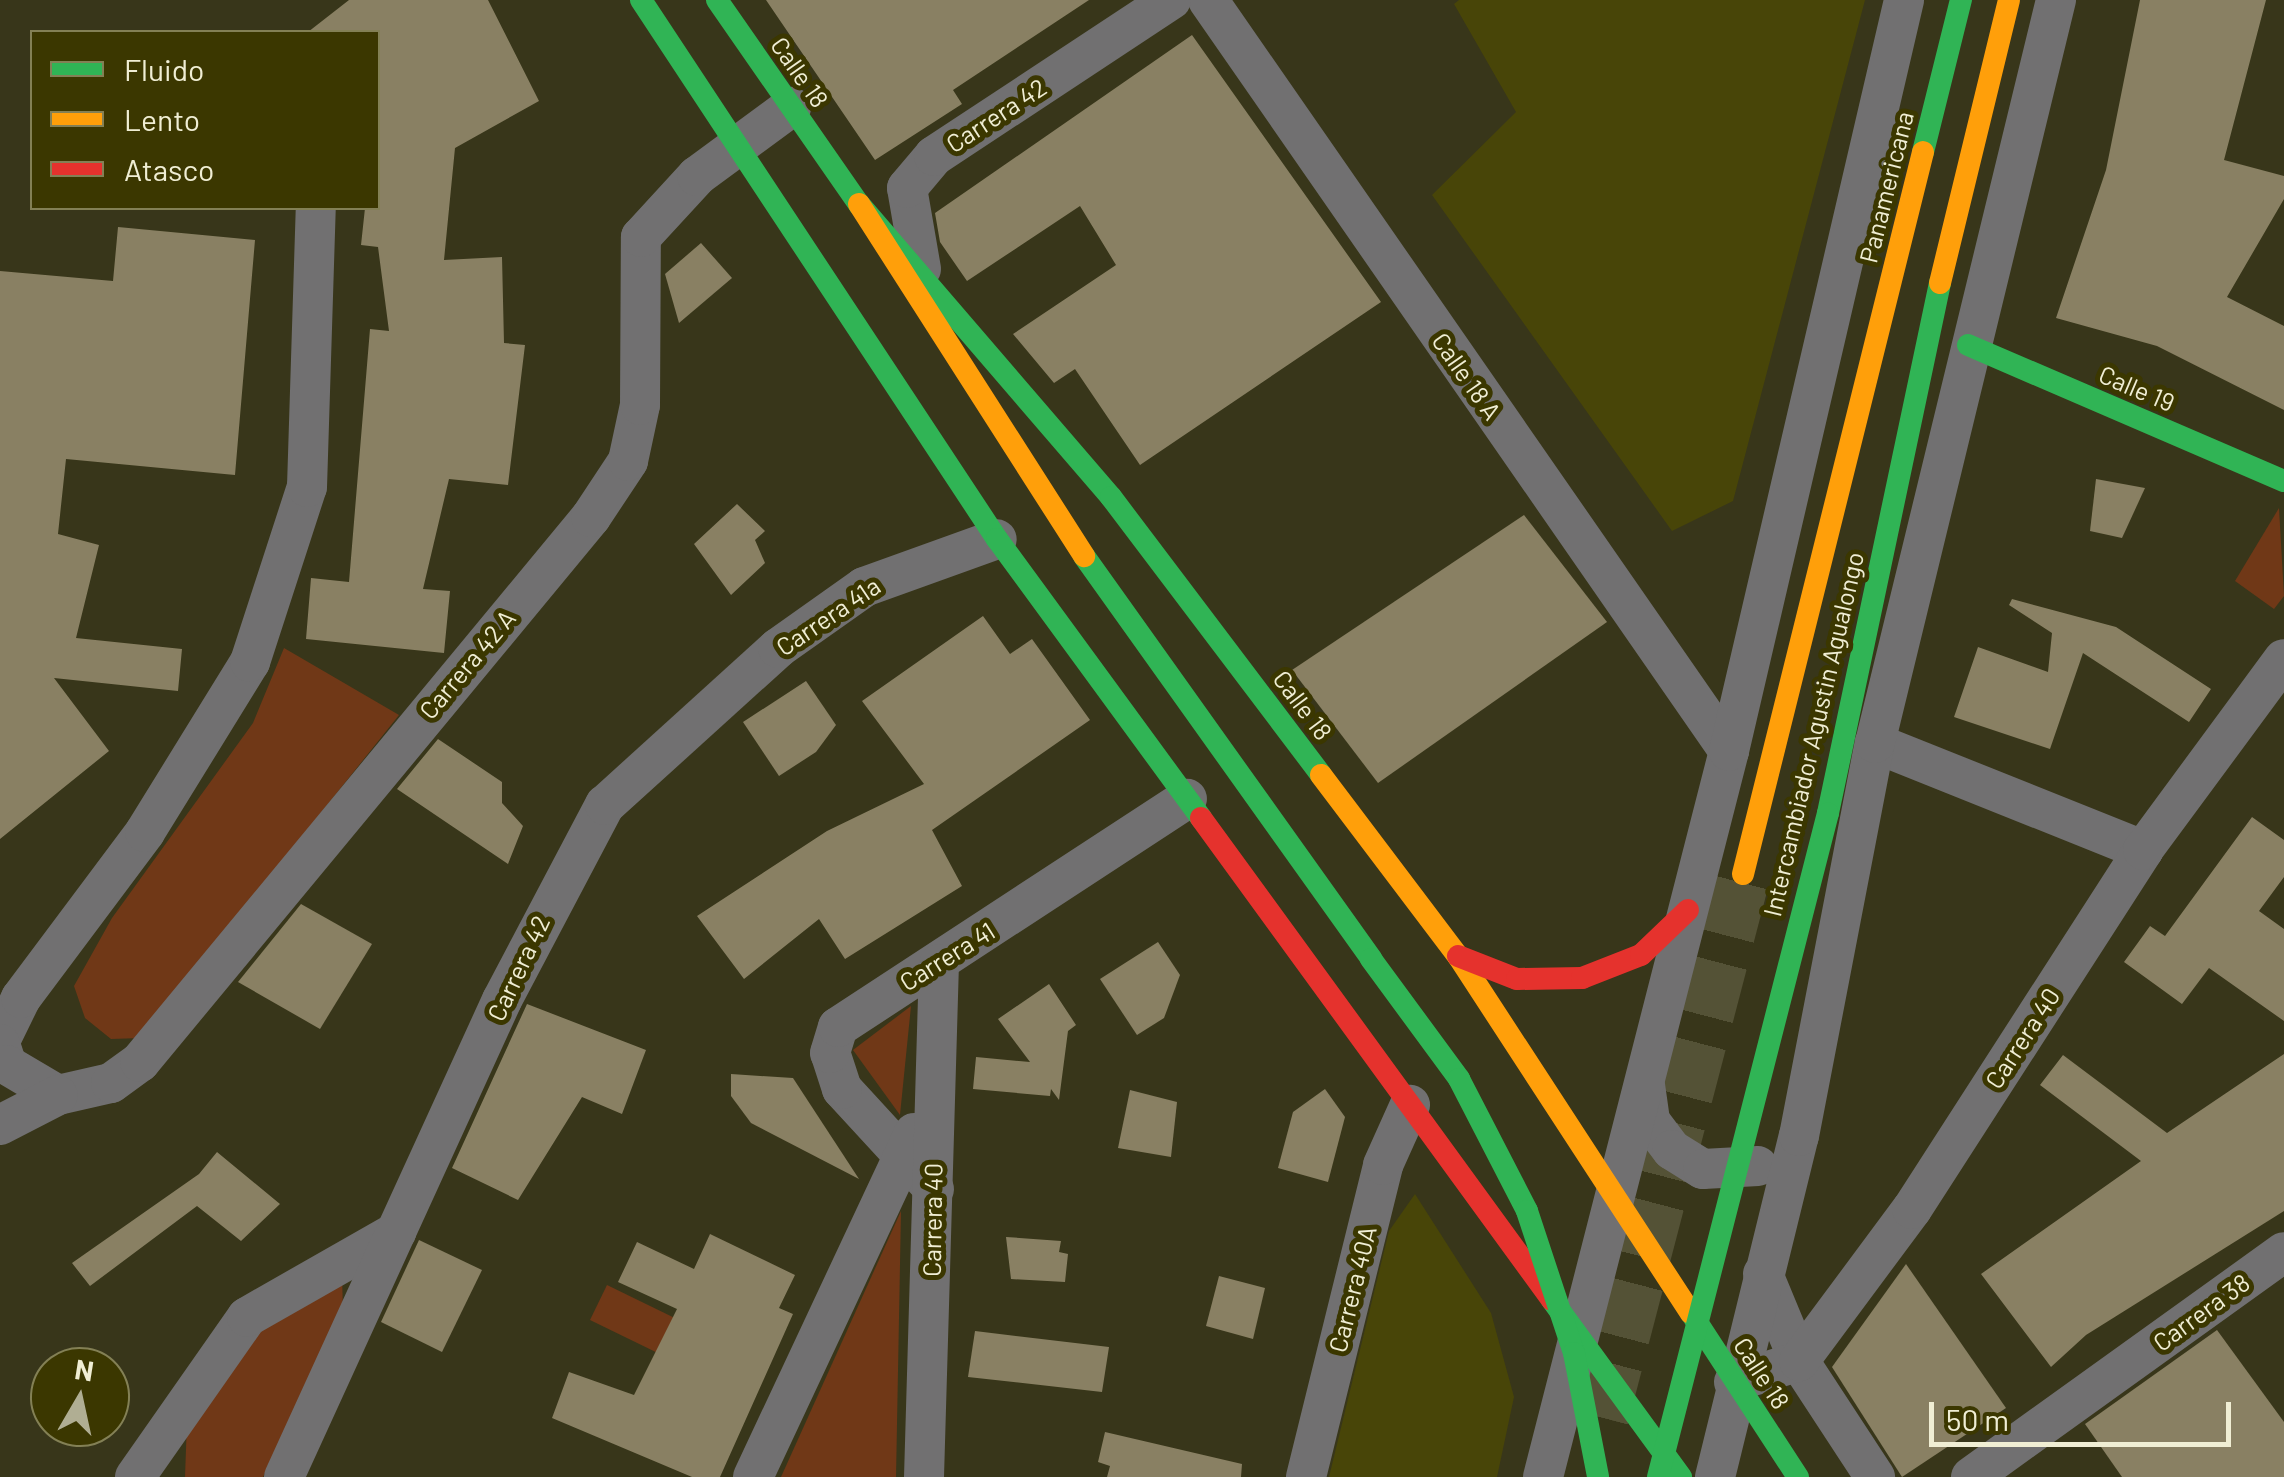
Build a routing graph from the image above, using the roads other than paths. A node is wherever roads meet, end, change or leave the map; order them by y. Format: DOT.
graph roads {
  1 [pos="641,0"];
  2 [pos="717,0"];
  3 [pos="1171,0"];
  4 [pos="1208,0"];
  5 [pos="1904,0"];
  6 [pos="1962,0"];
  7 [pos="2009,0"];
  8 [pos="2056,0"];
  9 [pos="791,107"];
  10 [pos="737,146"];
  11 [pos="859,204"];
  12 [pos="316,210"];
  13 [pos="923,278"];
  14 [pos="1968,345"];
  15 [pos="1864,387"];
  16 [pos="2284,481"];
  17 [pos="997,539"];
  18 [pos="2284,658"];
  19 [pos="682,732"];
  20 [pos="1875,743"];
  21 [pos="1729,750"];
  22 [pos="1186,799"];
  23 [pos="2143,850"];
  24 [pos="1742,874"];
  25 [pos="1688,910"];
  26 [pos="1458,956"];
  27 [pos="939,964"];
  28 [pos="0,1042"];
  29 [pos="1644,1085"];
  30 [pos="58,1095"];
  31 [pos="931,1098"];
  32 [pos="1410,1105"];
  33 [pos="0,1125"];
  34 [pos="1799,1136"];
  35 [pos="903,1156"];
  36 [pos="934,1190"];
  37 [pos="1614,1196"];
  38 [pos="396,1232"];
  39 [pos="2284,1252"];
  40 [pos="1764,1274"];
  41 [pos="1580,1339"];
  42 [pos="1798,1361"];
  43 [pos="1734,1382"];
  44 [pos="135,1477"];
  45 [pos="284,1477"];
  46 [pos="753,1477"];
  47 [pos="924,1477"];
  48 [pos="1306,1477"];
  49 [pos="1542,1477"];
  50 [pos="1598,1477"];
  51 [pos="1658,1477"];
  52 [pos="1681,1477"];
  53 [pos="1715,1477"];
  54 [pos="1798,1477"];
  55 [pos="1875,1477"];
  56 [pos="1971,1477"];
  1 -- 10 [label="main road"];
  2 -- 9 [label="main road, Calle 18"];
  3 -- 13 [label="street, Carrera 42"];
  4 -- 21 [label="street, Calle 18 A"];
  5 -- 21 [label="street"];
  6 -- 15 [label="main road, Panamericana"];
  7 -- 51 [label="main road, Intercambiador Agustin Agualongo, bridge"];
  8 -- 14 [label="street"];
  9 -- 10 [label="street, Carrera 42 A"];
  9 -- 11 [label="main road, Calle 18"];
  10 -- 17 [label="main road"];
  10 -- 30 [label="street, Carrera 42 A"];
  11 -- 13 [label="main road, Calle 18"];
  11 -- 50 [label="main road, bridge"];
  12 -- 28 [label="street"];
  13 -- 26 [label="main road, Calle 18"];
  14 -- 16 [label="main road, Calle 19"];
  14 -- 20 [label="street"];
  15 -- 24 [label="main road, Intercambiador Agustin Agualongo"];
  17 -- 19 [label="street, Carrera 41a"];
  17 -- 22 [label="main road"];
  18 -- 23 [label="street, Carrera 40"];
  19 -- 38 [label="street, Carrera 42"];
  20 -- 23 [label="street"];
  20 -- 34 [label="street"];
  21 -- 25 [label="street"];
  22 -- 27 [label="street, Carrera 41"];
  22 -- 32 [label="main road"];
  23 -- 42 [label="street, Carrera 40"];
  25 -- 26 [label="main road"];
  25 -- 29 [label="street"];
  26 -- 37 [label="main road, Calle 18"];
  27 -- 31 [label="street, Carrera 40"];
  27 -- 35 [label="street, Carrera 41"];
  28 -- 30 [label="street"];
  29 -- 34 [label="street"];
  29 -- 37 [label="street"];
  30 -- 33 [label="street, Carrera 42 A"];
  31 -- 35 [label="street"];
  31 -- 36 [label="street, Carrera 40"];
  32 -- 41 [label="main road"];
  32 -- 48 [label="street, Carrera 40A"];
  34 -- 40 [label="street"];
  35 -- 36 [label="street, Carrera 41"];
  35 -- 46 [label="street"];
  36 -- 47 [label="street, Carrera 40"];
  37 -- 41 [label="street"];
  37 -- 43 [label="main road, Calle 18"];
  38 -- 44 [label="street"];
  38 -- 45 [label="street, Carrera 42"];
  39 -- 56 [label="street, Carrera 38"];
  40 -- 42 [label="street"];
  40 -- 43 [label="street"];
  41 -- 49 [label="street"];
  41 -- 52 [label="main road"];
  42 -- 43 [label="street"];
  42 -- 55 [label="street"];
  43 -- 53 [label="street"];
  43 -- 54 [label="main road, Calle 18"];
}
